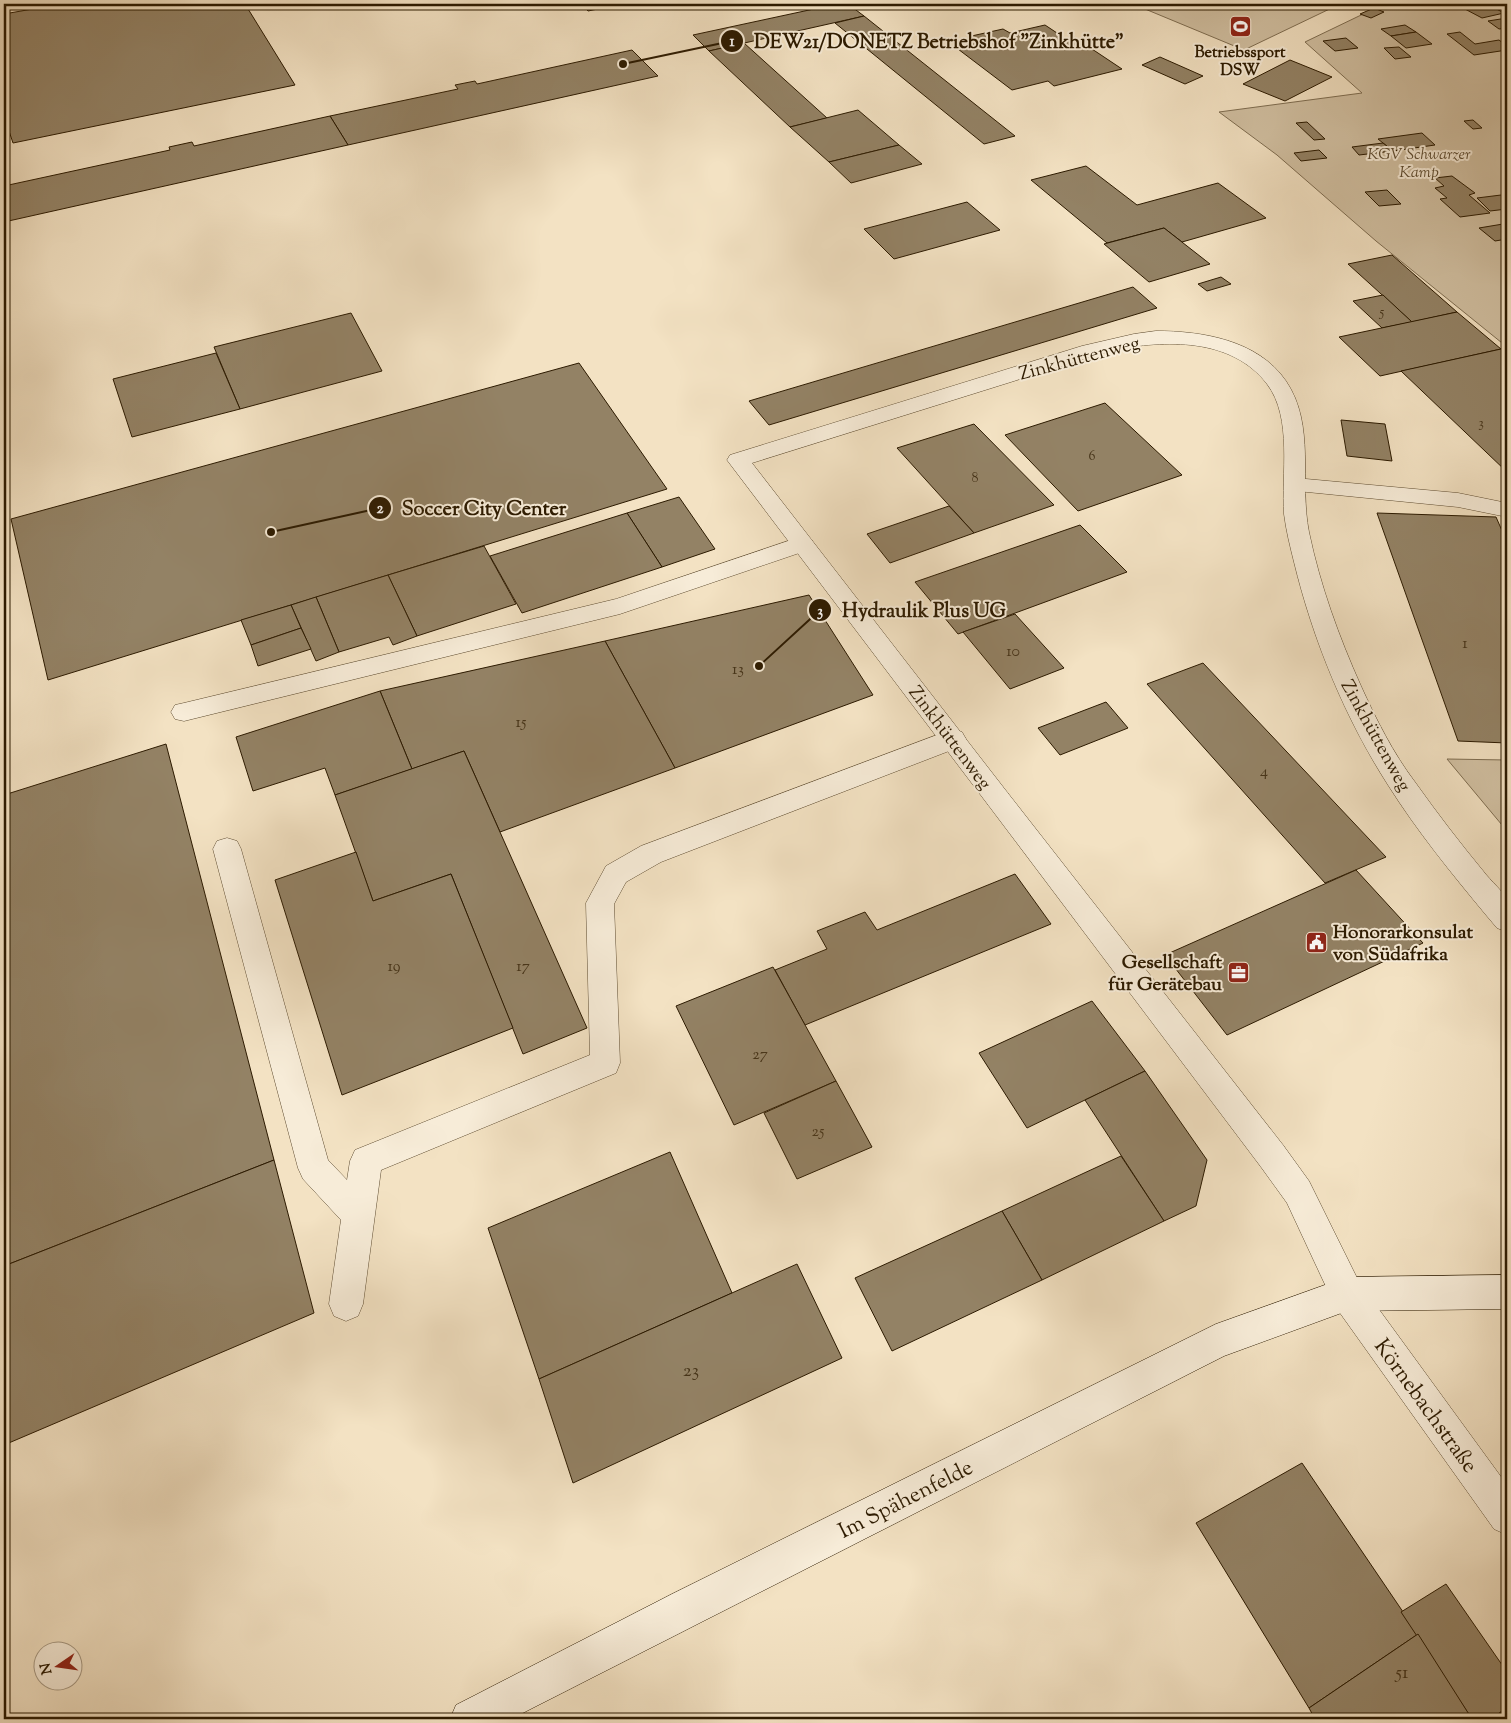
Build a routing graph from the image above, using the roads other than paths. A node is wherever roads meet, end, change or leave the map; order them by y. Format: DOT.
graph roads {
  1 [pos="1295,485"];
  2 [pos="1507,510"];
  3 [pos="803,544"];
  4 [pos="184,712"];
  5 [pos="953,739"];
  6 [pos="227,849"];
  7 [pos="1507,920"];
  8 [pos="357,1214"];
  9 [pos="1507,1292"];
  10 [pos="1347,1294"];
  11 [pos="346,1304"];
  12 [pos="1507,1516"];
  13 [pos="470,1719"];
  1 -- 2 [label="street"];
  1 -- 3 [label="street, Zinkhüttenweg"];
  1 -- 7 [label="street, Zinkhüttenweg"];
  3 -- 4 [label="street"];
  3 -- 5 [label="street, Zinkhüttenweg"];
  5 -- 8 [label="street"];
  5 -- 10 [label="street, Zinkhüttenweg"];
  6 -- 8 [label="street"];
  8 -- 11 [label="street"];
  9 -- 10 [label="street, Im Spähenfelde"];
  10 -- 12 [label="street, Körnebachstraße"];
  10 -- 13 [label="street, Im Spähenfelde"];
}
